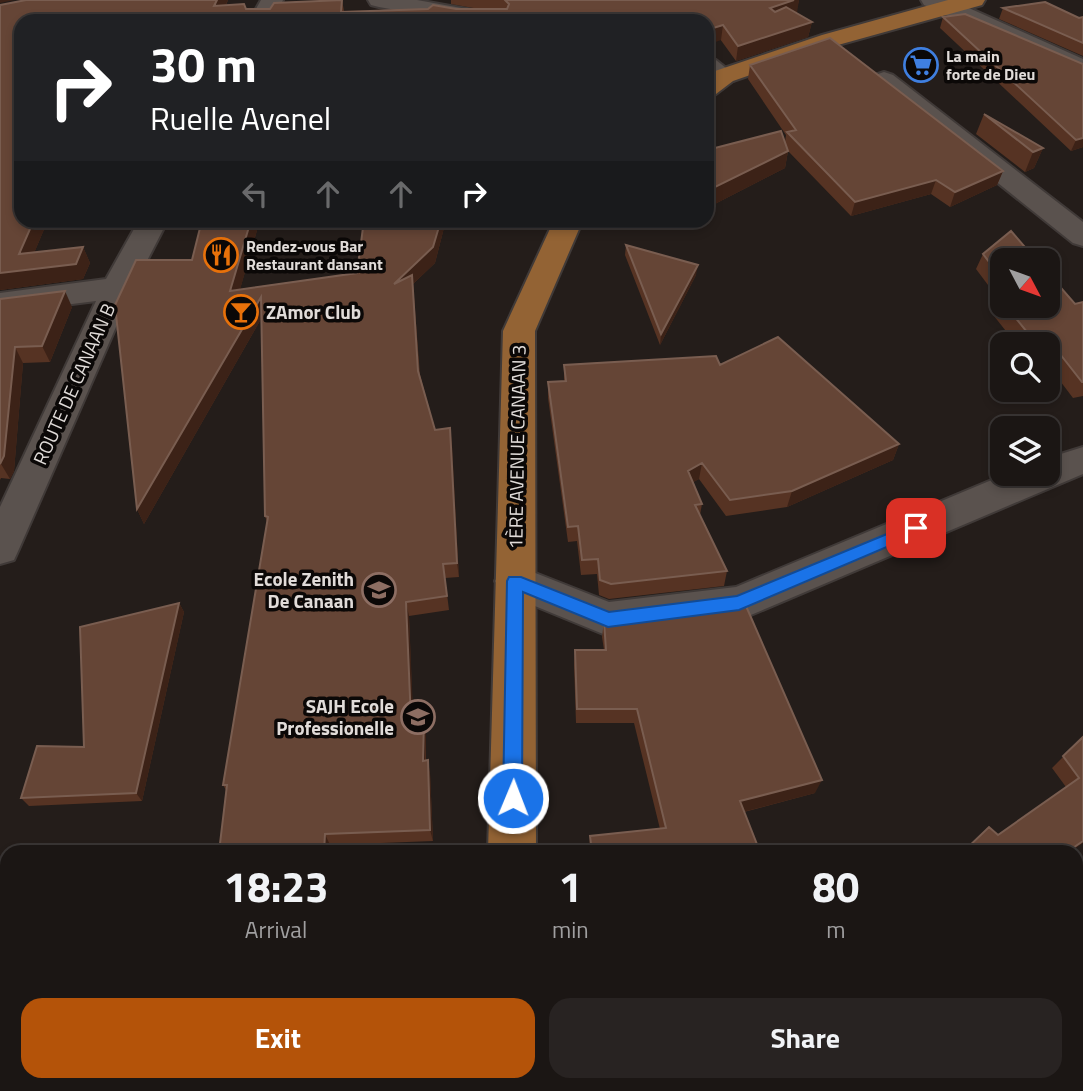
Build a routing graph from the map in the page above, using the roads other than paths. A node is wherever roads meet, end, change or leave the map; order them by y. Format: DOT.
graph roads {
  1 [pos="379,0"];
  2 [pos="974,0"];
  3 [pos="939,4"];
  4 [pos="456,14"];
  5 [pos="830,40"];
  6 [pos="1083,68"];
  7 [pos="714,77"];
  8 [pos="150,228"];
  9 [pos="565,228"];
  10 [pos="1083,237"];
  11 [pos="117,288"];
  12 [pos="0,303"];
  13 [pos="1083,460"];
  14 [pos="1060,468"];
  15 [pos="1015,486"];
  16 [pos="0,549"];
  17 [pos="515,581"];
  18 [pos="512,845"];
  1 -- 4 [label="street"];
  2 -- 3 [label="main road"];
  3 -- 5 [label="main road"];
  3 -- 6 [label="street"];
  5 -- 7 [label="main road"];
  5 -- 10 [label="street"];
  8 -- 11 [label="street, ROUTE DE CANAAN B"];
  9 -- 17 [label="main road, 1ÈRE AVENUE CANAAN 3"];
  11 -- 12 [label="street"];
  11 -- 16 [label="street, ROUTE DE CANAAN B"];
  13 -- 14 [label="street"];
  15 -- 17 [label="street"];
  17 -- 18 [label="main road, 1ÈRE AVENUE CANAAN 3"];
}
